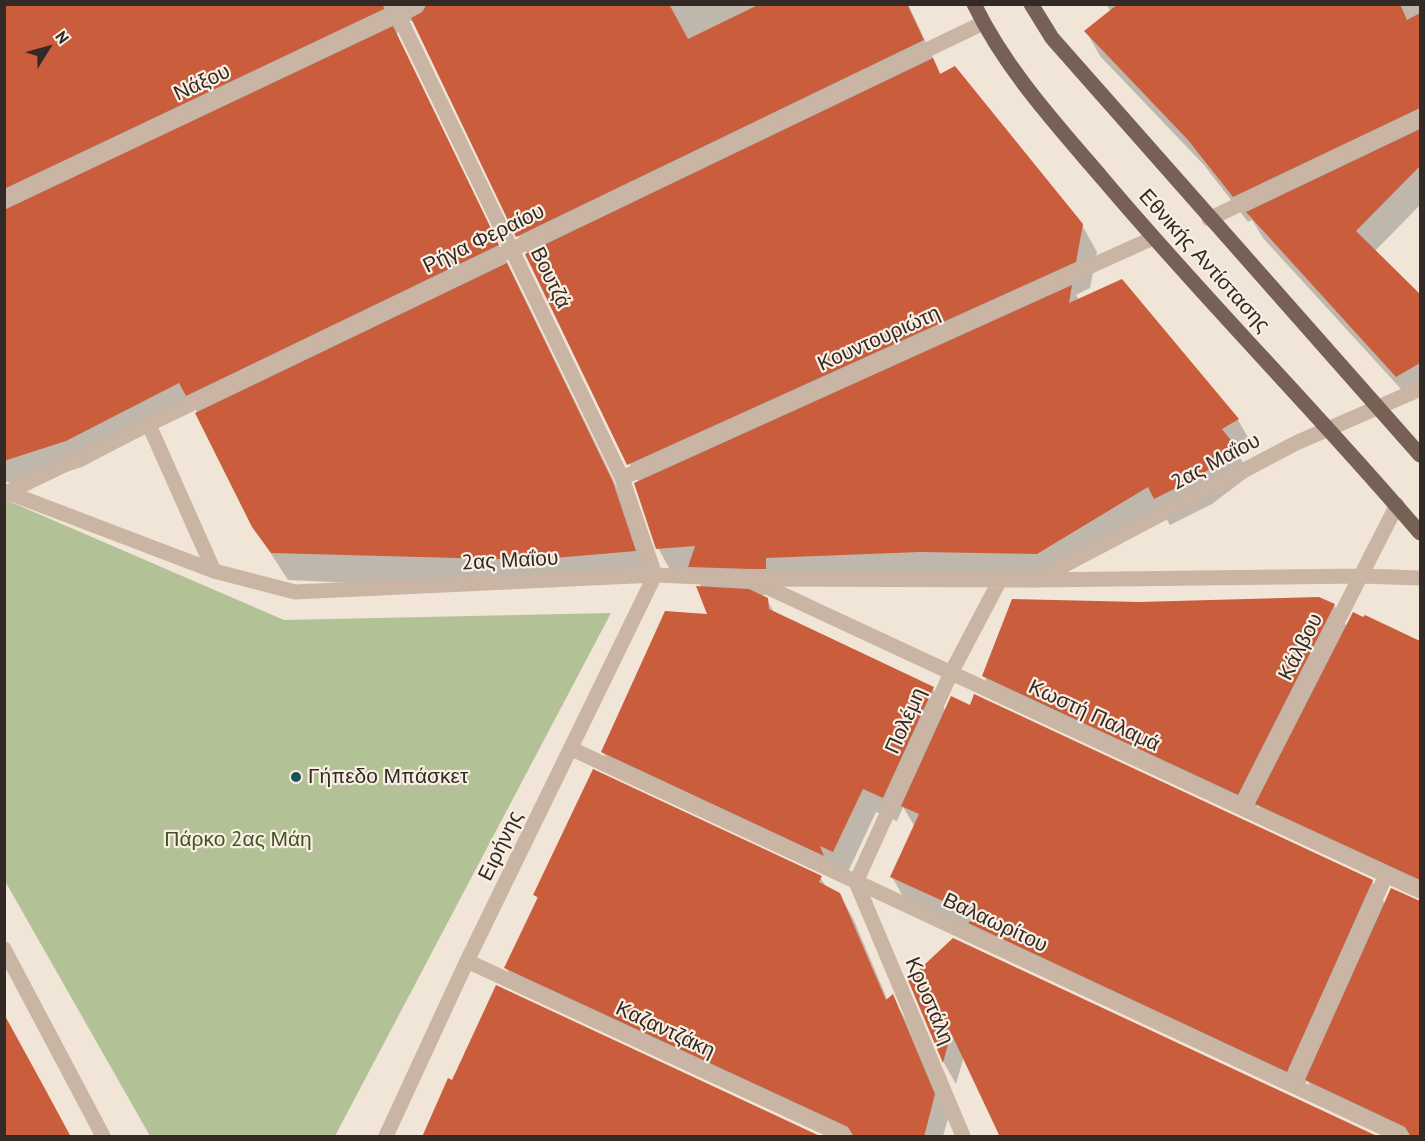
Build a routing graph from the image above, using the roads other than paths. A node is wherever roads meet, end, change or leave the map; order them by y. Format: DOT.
graph roads {
  1 [pos="417,4"];
  2 [pos="974,4"];
  3 [pos="1031,4"];
  4 [pos="396,9"];
  5 [pos="982,22"];
  6 [pos="1420,118"];
  7 [pos="4,200"];
  8 [pos="1209,219"];
  9 [pos="1153,238"];
  10 [pos="513,249"];
  11 [pos="1420,389"];
  12 [pos="1378,409"];
  13 [pos="149,425"];
  14 [pos="1329,428"];
  15 [pos="1420,455"];
  16 [pos="622,478"];
  17 [pos="6,492"];
  18 [pos="1397,505"];
  19 [pos="1420,533"];
  20 [pos="214,571"];
  21 [pos="655,575"];
  22 [pos="1362,576"];
  23 [pos="1420,578"];
  24 [pos="750,579"];
  25 [pos="1000,580"];
  26 [pos="1036,580"];
  27 [pos="951,673"];
  28 [pos="572,749"];
  29 [pos="1242,808"];
  30 [pos="1386,875"];
  31 [pos="856,882"];
  32 [pos="1420,891"];
  33 [pos="4,949"];
  34 [pos="467,961"];
  35 [pos="1292,1085"];
  36 [pos="104,1137"];
  37 [pos="386,1137"];
  38 [pos="844,1137"];
  39 [pos="963,1137"];
  40 [pos="1401,1137"];
  1 -- 4 [label="street, Νάξου"];
  2 -- 5 [label="main road, Εθνικής Αντίστασης"];
  3 -- 8 [label="main road, Εθνικής Αντίστασης"];
  4 -- 7 [label="street, Νάξου"];
  4 -- 10 [label="street, Βουτζά"];
  5 -- 9 [label="main road, Εθνικής Αντίστασης"];
  5 -- 10 [label="street, Ρήγα Φεραίου"];
  6 -- 8 [label="street"];
  8 -- 12 [label="main road, Εθνικής Αντίστασης"];
  9 -- 14 [label="main road, Εθνικής Αντίστασης"];
  9 -- 16 [label="street, Κουντουριώτη"];
  10 -- 13 [label="street, Ρήγα Φεραίου"];
  10 -- 16 [label="street, Βουτζά"];
  11 -- 12 [label="street, 2ας Μαΐου"];
  12 -- 14 [label="street, 2ας Μαΐου"];
  12 -- 15 [label="main road, Εθνικής Αντίστασης"];
  13 -- 17 [label="street, Ρήγα Φεραίου"];
  13 -- 20 [label="street"];
  14 -- 18 [label="main road, Εθνικής Αντίστασης"];
  14 -- 26 [label="street, 2ας Μαΐου"];
  16 -- 21 [label="street, Βουτζά"];
  17 -- 20 [label="street, 2ας Μαΐου"];
  18 -- 19 [label="main road, Εθνικής Αντίστασης"];
  18 -- 22 [label="street, Κάλβου"];
  20 -- 21 [label="street, 2ας Μαΐου"];
  21 -- 24 [label="street, 2ας Μαΐου"];
  21 -- 28 [label="street, Ειρήνης"];
  22 -- 23 [label="street, 2ας Μαΐου"];
  22 -- 26 [label="street, 2ας Μαΐου"];
  22 -- 29 [label="street, Κάλβου"];
  24 -- 25 [label="street, 2ας Μαΐου"];
  24 -- 27 [label="street, Κωστή Παλαμά"];
  25 -- 26 [label="street, 2ας Μαΐου"];
  25 -- 27 [label="street, Πολέμη"];
  27 -- 29 [label="street, Κωστή Παλαμά"];
  27 -- 31 [label="street, Πολέμη"];
  28 -- 31 [label="street, Βαλαωρίτου"];
  28 -- 34 [label="street, Ειρήνης"];
  29 -- 30 [label="street, Κωστή Παλαμά"];
  30 -- 32 [label="street, Κωστή Παλαμά"];
  30 -- 35 [label="street"];
  31 -- 35 [label="street, Βαλαωρίτου"];
  31 -- 39 [label="street, Κρυστάλη"];
  33 -- 36 [label="street"];
  34 -- 37 [label="street, Ειρήνης"];
  34 -- 38 [label="street, Καζαντζάκη"];
  35 -- 40 [label="street, Βαλαωρίτου"];
}
